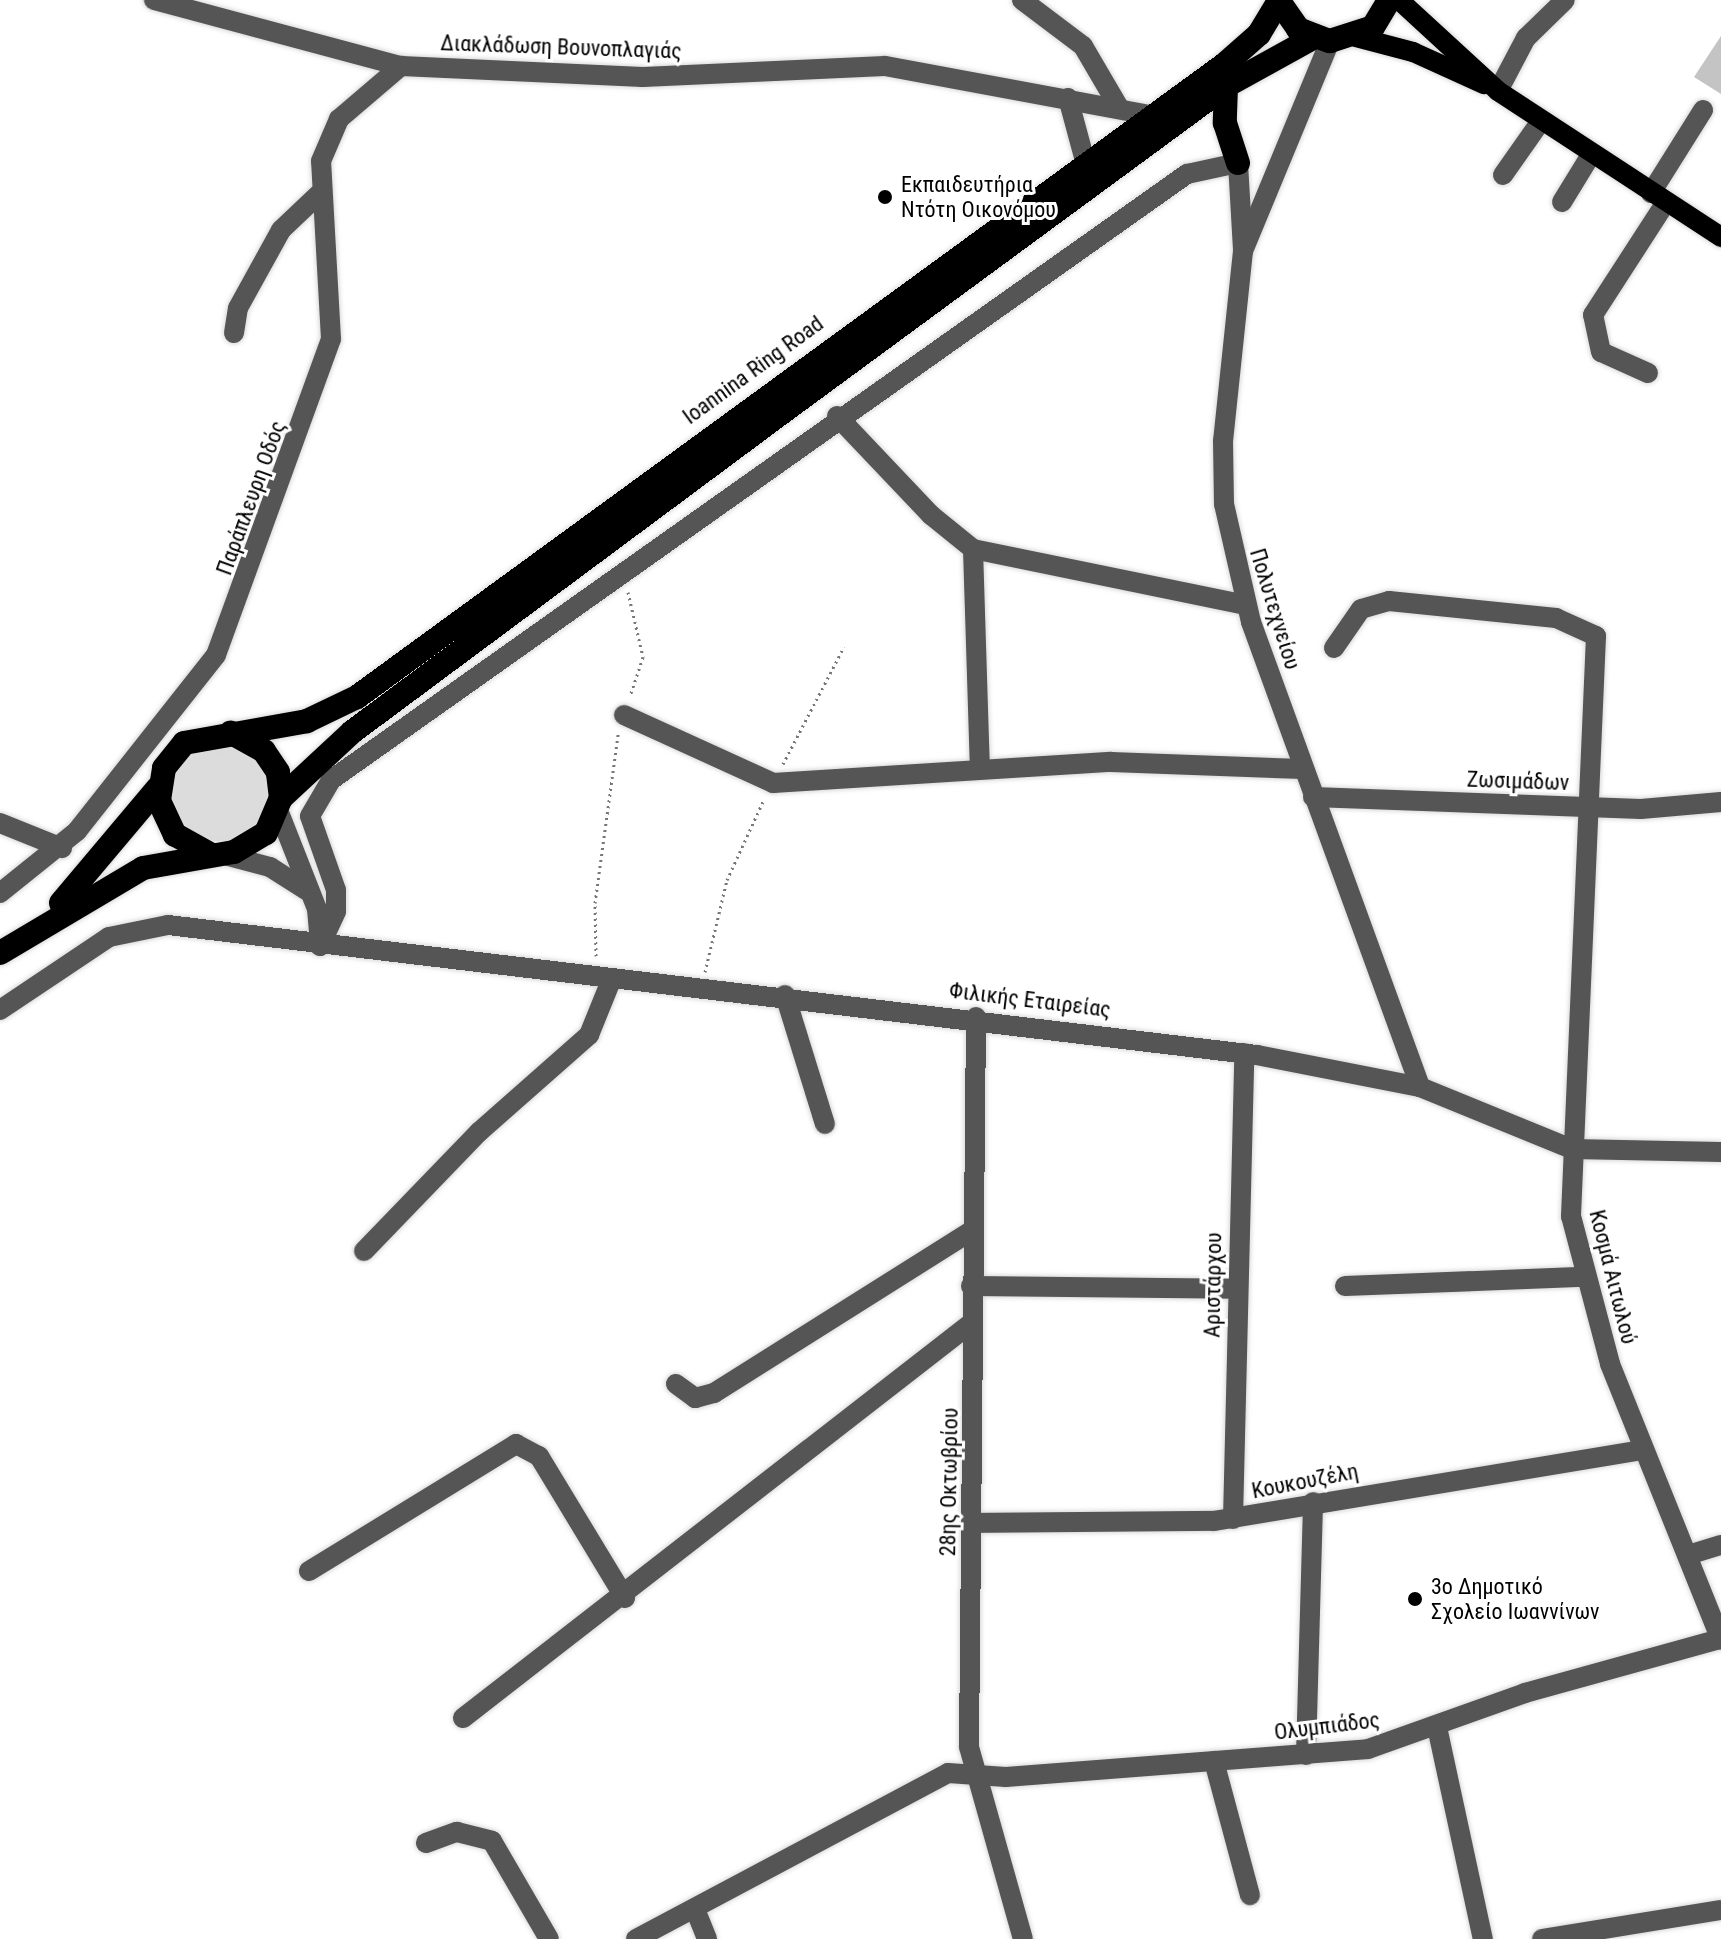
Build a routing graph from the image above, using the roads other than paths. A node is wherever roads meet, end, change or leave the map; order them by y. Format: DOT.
graph roads {
  1 [pos="154,0"];
  2 [pos="1022,0"];
  3 [pos="1389,0"];
  4 [pos="1399,0"];
  5 [pos="1565,0"];
  6 [pos="1278,1"];
  7 [pos="1356,37"];
  8 [pos="1321,40"];
  9 [pos="401,66"];
  10 [pos="1226,86"];
  11 [pos="1498,91"];
  12 [pos="1068,98"];
  13 [pos="1118,106"];
  14 [pos="1703,110"];
  15 [pos="1150,115"];
  16 [pos="1541,121"];
  17 [pos="1592,153"];
  18 [pos="1085,161"];
  19 [pos="1238,163"];
  20 [pos="1503,175"];
  21 [pos="319,194"];
  22 [pos="1659,198"];
  23 [pos="1562,202"];
  24 [pos="1721,237"];
  25 [pos="1243,251"];
  26 [pos="234,333"];
  27 [pos="1648,373"];
  28 [pos="837,416"];
  29 [pos="973,549"];
  30 [pos="1245,605"];
  31 [pos="1334,648"];
  32 [pos="624,715"];
  33 [pos="156,730"];
  34 [pos="231,733"];
  35 [pos="175,751"];
  36 [pos="980,769"];
  37 [pos="1303,769"];
  38 [pos="158,788"];
  39 [pos="1313,797"];
  40 [pos="1721,802"];
  41 [pos="280,804"];
  42 [pos="1586,807"];
  43 [pos="0,823"];
  44 [pos="62,848"];
  45 [pos="214,853"];
  46 [pos="0,893"];
  47 [pos="309,893"];
  48 [pos="43,923"];
  49 [pos="320,946"];
  50 [pos="0,953"];
  51 [pos="606,977"];
  52 [pos="785,995"];
  53 [pos="0,1010"];
  54 [pos="976,1017"];
  55 [pos="1244,1053"];
  56 [pos="1420,1087"];
  57 [pos="825,1124"];
  58 [pos="1572,1149"];
  59 [pos="1721,1152"];
  60 [pos="974,1229"];
  61 [pos="364,1251"];
  62 [pos="1584,1277"];
  63 [pos="971,1286"];
  64 [pos="1345,1286"];
  65 [pos="1236,1289"];
  66 [pos="970,1324"];
  67 [pos="676,1384"];
  68 [pos="1642,1450"];
  69 [pos="1313,1502"];
  70 [pos="1233,1519"];
  71 [pos="973,1523"];
  72 [pos="1721,1545"];
  73 [pos="1688,1555"];
  74 [pos="309,1571"];
  75 [pos="625,1598"];
  76 [pos="1721,1640"];
  77 [pos="463,1718"];
  78 [pos="1437,1727"];
  79 [pos="1306,1755"];
  80 [pos="1214,1761"];
  81 [pos="973,1772"];
  82 [pos="426,1843"];
  83 [pos="1250,1895"];
  84 [pos="695,1909"];
  85 [pos="1721,1910"];
  86 [pos="549,1939"];
  87 [pos="636,1939"];
  88 [pos="707,1939"];
  89 [pos="1023,1939"];
  90 [pos="1483,1939"];
  91 [pos="1542,1939"];
  1 -- 9 [label="street, Διακλάδωση Βουνοπλαγιάς"];
  2 -- 13 [label="street"];
  3 -- 7 [label="highway"];
  4 -- 11 [label="main road"];
  5 -- 11 [label="street"];
  6 -- 8 [label="highway, Ioannina Ring Road"];
  6 -- 15 [label="highway, Ioannina Ring Road"];
  7 -- 8 [label="highway"];
  7 -- 11 [label="main road"];
  8 -- 10 [label="highway"];
  8 -- 25 [label="street, Πολυτεχνείου"];
  9 -- 12 [label="street, Διακλάδωση Βουνοπλαγιάς"];
  9 -- 21 [label="street, Παράπλευρη Οδός"];
  10 -- 19 [label="highway"];
  10 -- 41 [label="highway"];
  11 -- 16 [label="main road"];
  12 -- 13 [label="street, Διακλάδωση Βουνοπλαγιάς"];
  12 -- 18 [label="street"];
  13 -- 15 [label="street, Διακλάδωση Βουνοπλαγιάς"];
  14 -- 22 [label="street"];
  15 -- 18 [label="highway, Ioannina Ring Road"];
  16 -- 17 [label="main road"];
  16 -- 20 [label="street"];
  17 -- 22 [label="main road"];
  17 -- 23 [label="street"];
  18 -- 34 [label="highway, Ioannina Ring Road"];
  19 -- 25 [label="street"];
  19 -- 28 [label="street"];
  21 -- 26 [label="street"];
  21 -- 33 [label="street, Παράπλευρη Οδός"];
  22 -- 24 [label="main road"];
  22 -- 27 [label="street"];
  25 -- 30 [label="street, Πολυτεχνείου"];
  28 -- 29 [label="street"];
  28 -- 49 [label="street"];
  29 -- 30 [label="street"];
  29 -- 36 [label="street"];
  30 -- 37 [label="street, Πολυτεχνείου"];
  31 -- 42 [label="street, Κοσμά Αιτωλού"];
  32 -- 36 [label="street"];
  33 -- 35 [label="street"];
  33 -- 44 [label="street, Παράπλευρη Οδός"];
  34 -- 35 [label="highway, Ioannina Ring Road"];
  34 -- 41 [label="highway"];
  35 -- 38 [label="highway"];
  36 -- 37 [label="street"];
  37 -- 39 [label="street, Πολυτεχνείου"];
  38 -- 45 [label="highway"];
  38 -- 48 [label="highway"];
  39 -- 42 [label="street, Ζωσιμάδων"];
  39 -- 56 [label="street, Πολυτεχνείου"];
  40 -- 42 [label="street, Ζωσιμάδων"];
  41 -- 45 [label="highway"];
  41 -- 47 [label="street"];
  42 -- 58 [label="street, Κοσμά Αιτωλού"];
  43 -- 44 [label="street"];
  44 -- 46 [label="street, Παράπλευρη Οδός"];
  45 -- 47 [label="street"];
  45 -- 48 [label="highway"];
  47 -- 49 [label="street"];
  48 -- 50 [label="highway"];
  49 -- 51 [label="street, Φιλικής Εταιρείας"];
  49 -- 53 [label="street"];
  51 -- 52 [label="street, Φιλικής Εταιρείας"];
  51 -- 61 [label="street"];
  52 -- 54 [label="street, Φιλικής Εταιρείας"];
  52 -- 57 [label="street"];
  54 -- 55 [label="street, Φιλικής Εταιρείας"];
  54 -- 60 [label="street, 28ης Οκτωβρίου"];
  55 -- 56 [label="street, Φιλικής Εταιρείας"];
  55 -- 65 [label="street, Αριστάρχου"];
  56 -- 58 [label="street, Φιλικής Εταιρείας"];
  58 -- 59 [label="street, Φιλικής Εταιρείας"];
  58 -- 62 [label="street, Κοσμά Αιτωλού"];
  60 -- 63 [label="street, 28ης Οκτωβρίου"];
  60 -- 67 [label="street"];
  62 -- 64 [label="street"];
  62 -- 68 [label="street, Κοσμά Αιτωλού"];
  63 -- 65 [label="street"];
  63 -- 66 [label="street, 28ης Οκτωβρίου"];
  65 -- 70 [label="street, Αριστάρχου"];
  66 -- 71 [label="street, 28ης Οκτωβρίου"];
  66 -- 75 [label="street"];
  68 -- 69 [label="street, Κουκουζέλη"];
  68 -- 73 [label="street, Κοσμά Αιτωλού"];
  69 -- 70 [label="street, Κουκουζέλη"];
  69 -- 79 [label="street"];
  70 -- 71 [label="street, Κουκουζέλη"];
  71 -- 81 [label="street, 28ης Οκτωβρίου"];
  72 -- 73 [label="street"];
  73 -- 76 [label="street, Κοσμά Αιτωλού"];
  74 -- 75 [label="street"];
  75 -- 77 [label="street"];
  76 -- 78 [label="street, Ολυμπιάδος"];
  78 -- 79 [label="street, Ολυμπιάδος"];
  78 -- 90 [label="street"];
  79 -- 80 [label="street, Ολυμπιάδος"];
  80 -- 81 [label="street, Ολυμπιάδος"];
  80 -- 83 [label="street"];
  81 -- 84 [label="street, Ολυμπιάδος"];
  81 -- 89 [label="street, 28ης Οκτωβρίου"];
  82 -- 86 [label="street"];
  84 -- 87 [label="street, Ολυμπιάδος"];
  84 -- 88 [label="street"];
  85 -- 91 [label="street"];
}
